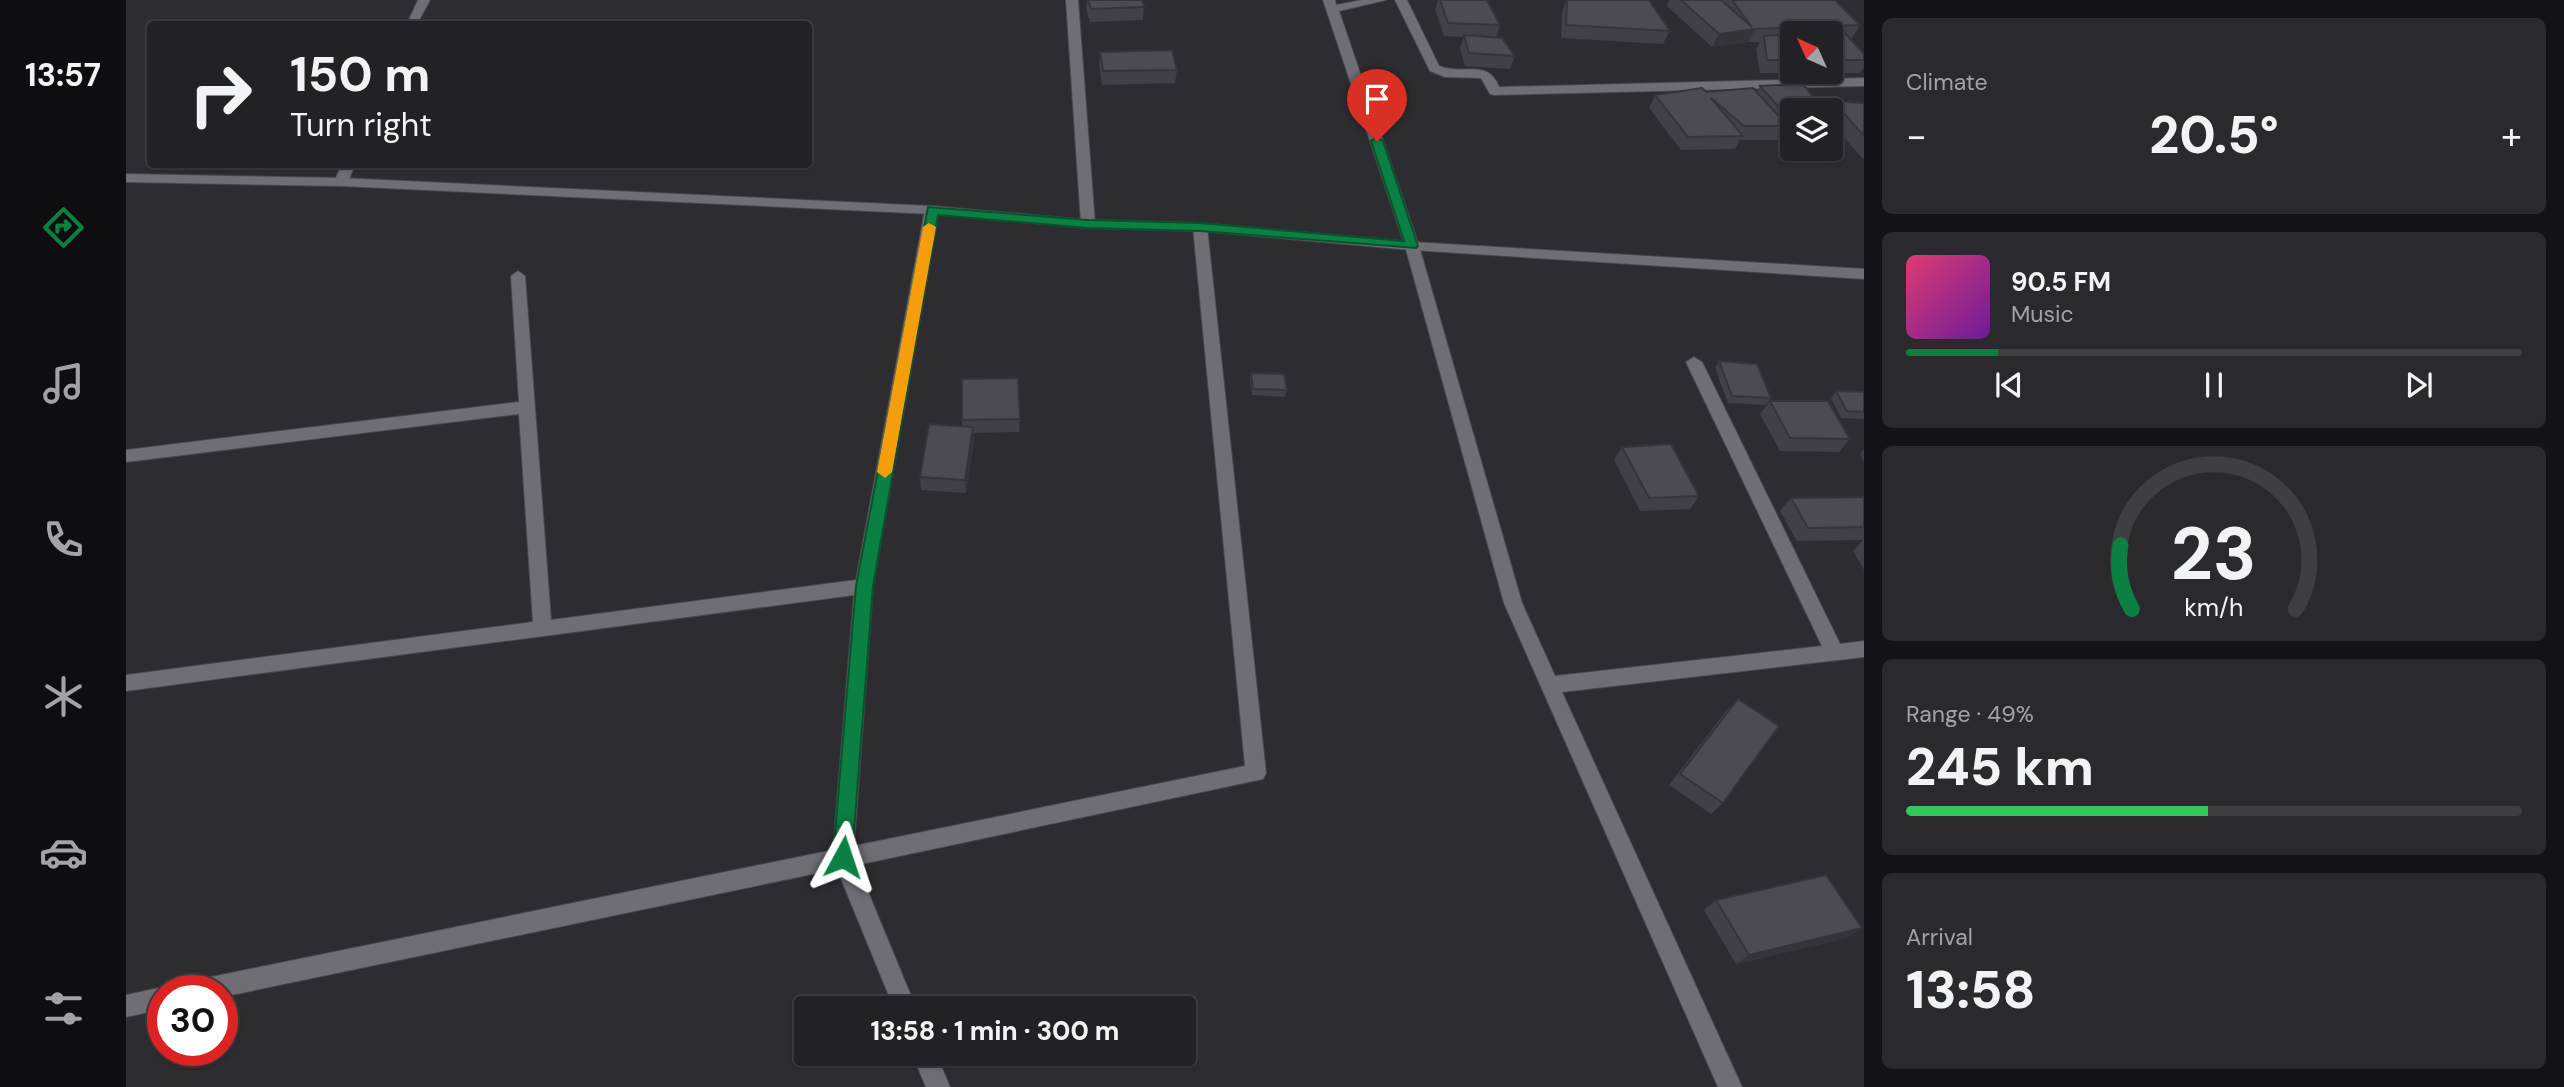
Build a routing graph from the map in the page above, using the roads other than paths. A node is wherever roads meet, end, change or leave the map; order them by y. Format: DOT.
graph roads {
  1 [pos="424,0"];
  2 [pos="1072,0"];
  3 [pos="1380,0"];
  4 [pos="1401,0"];
  5 [pos="1331,5"];
  6 [pos="414,21"];
  7 [pos="1864,82"];
  8 [pos="347,168"];
  9 [pos="126,178"];
  10 [pos="341,182"];
  11 [pos="932,210"];
  12 [pos="1088,224"];
  13 [pos="1200,227"];
  14 [pos="1412,246"];
  15 [pos="1864,274"];
  16 [pos="517,276"];
  17 [pos="1694,362"];
  18 [pos="527,407"];
  19 [pos="126,456"];
  20 [pos="864,586"];
  21 [pos="542,626"];
  22 [pos="1864,649"];
  23 [pos="1834,652"];
  24 [pos="126,683"];
  25 [pos="1550,685"];
  26 [pos="843,857"];
  27 [pos="238,982"];
  28 [pos="900,996"];
  29 [pos="147,1001"];
  30 [pos="126,1006"];
  31 [pos="929,1066"];
  32 [pos="938,1087"];
  33 [pos="1730,1087"];
  1 -- 6 [label="street"];
  2 -- 12 [label="street"];
  3 -- 5 [label="street"];
  4 -- 7 [label="street"];
  5 -- 14 [label="street"];
  8 -- 10 [label="street"];
  9 -- 10 [label="street"];
  10 -- 11 [label="street"];
  11 -- 12 [label="street"];
  11 -- 20 [label="street"];
  12 -- 13 [label="street"];
  13 -- 14 [label="street"];
  13 -- 26 [label="street"];
  14 -- 15 [label="street"];
  14 -- 25 [label="street"];
  16 -- 18 [label="street"];
  17 -- 23 [label="street"];
  18 -- 19 [label="street"];
  18 -- 21 [label="street"];
  20 -- 21 [label="street"];
  20 -- 26 [label="street"];
  21 -- 24 [label="street"];
  22 -- 23 [label="street"];
  23 -- 25 [label="street"];
  25 -- 33 [label="street"];
  26 -- 27 [label="street"];
  26 -- 28 [label="street"];
  29 -- 30 [label="street"];
  31 -- 32 [label="street"];
}
